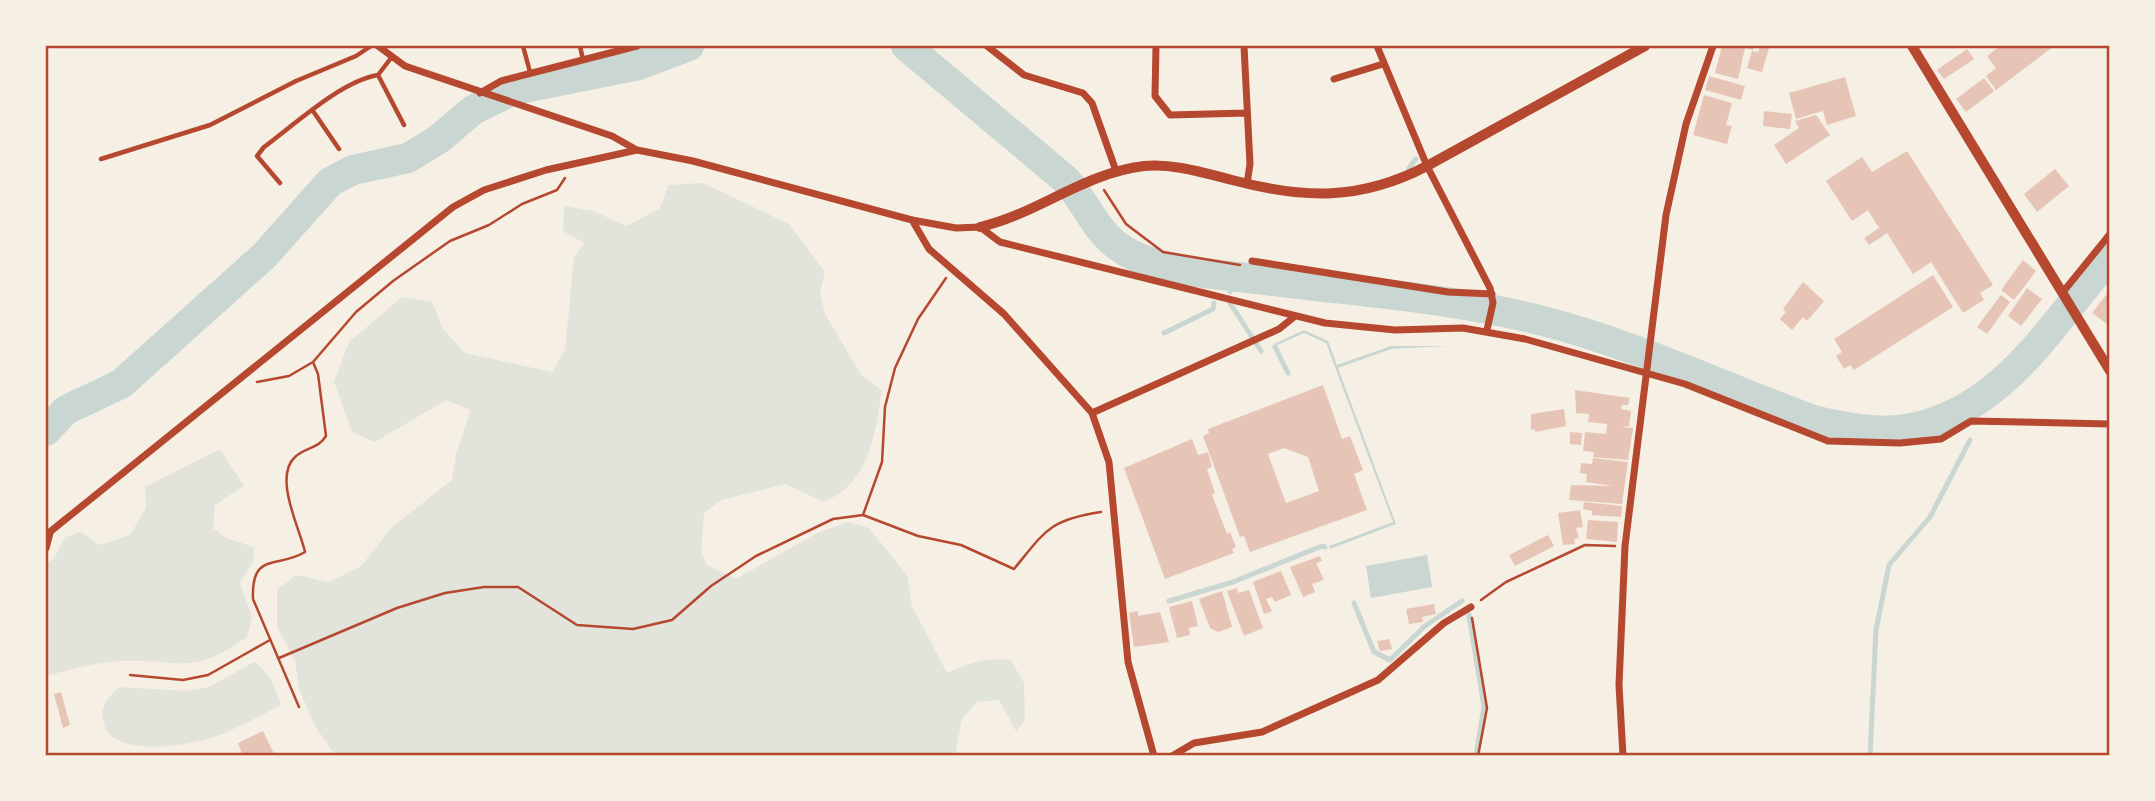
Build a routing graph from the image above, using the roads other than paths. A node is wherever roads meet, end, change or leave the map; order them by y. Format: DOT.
graph roads {
  1 [pos="371,46"];
  2 [pos="378,46"];
  3 [pos="523,46"];
  4 [pos="580,46"];
  5 [pos="637,46"];
  6 [pos="986,46"];
  7 [pos="1156,46"];
  8 [pos="1244,46"];
  9 [pos="1377,46"];
  10 [pos="1645,46"];
  11 [pos="1713,46"];
  12 [pos="1912,46"];
  13 [pos="391,58"];
  14 [pos="584,61"];
  15 [pos="1383,64"];
  16 [pos="530,72"];
  17 [pos="378,75"];
  18 [pos="1334,79"];
  19 [pos="483,94"];
  20 [pos="313,111"];
  21 [pos="1248,113"];
  22 [pos="404,125"];
  23 [pos="339,149"];
  24 [pos="637,150"];
  25 [pos="101,159"];
  26 [pos="1427,166"];
  27 [pos="1116,171"];
  28 [pos="280,183"];
  29 [pos="1247,184"];
  30 [pos="912,220"];
  31 [pos="980,227"];
  32 [pos="2109,234"];
  33 [pos="1252,261"];
  34 [pos="2064,294"];
  35 [pos="1493,299"];
  36 [pos="1294,317"];
  37 [pos="1488,330"];
  38 [pos="1647,370"];
  39 [pos="2109,371"];
  40 [pos="1092,413"];
  41 [pos="2109,424"];
  42 [pos="48,534"];
  43 [pos="46,548"];
  44 [pos="1471,607"];
  45 [pos="1154,755"];
  46 [pos="1172,755"];
  47 [pos="1623,755"];
  1 -- 25 [label="lane"];
  2 -- 13 [label="street"];
  3 -- 16 [label="lane"];
  4 -- 14 [label="lane"];
  5 -- 14 [label="street"];
  6 -- 27 [label="street"];
  7 -- 21 [label="street"];
  8 -- 21 [label="street"];
  9 -- 15 [label="street"];
  10 -- 26 [label="street"];
  11 -- 38 [label="street"];
  12 -- 34 [label="street"];
  13 -- 17 [label="lane"];
  13 -- 19 [label="street"];
  14 -- 16 [label="street"];
  15 -- 18 [label="street"];
  15 -- 26 [label="street"];
  16 -- 19 [label="street"];
  17 -- 20 [label="lane"];
  17 -- 22 [label="lane"];
  19 -- 24 [label="street"];
  20 -- 23 [label="lane"];
  20 -- 28 [label="lane"];
  21 -- 29 [label="street"];
  24 -- 30 [label="street"];
  24 -- 42 [label="street"];
  26 -- 29 [label="street"];
  26 -- 35 [label="street"];
  27 -- 29 [label="street"];
  27 -- 31 [label="street"];
  30 -- 31 [label="street"];
  30 -- 40 [label="street"];
  31 -- 36 [label="street"];
  32 -- 34 [label="street"];
  33 -- 35 [label="street"];
  34 -- 39 [label="street"];
  35 -- 37 [label="street"];
  36 -- 37 [label="street"];
  36 -- 40 [label="street"];
  37 -- 38 [label="street"];
  38 -- 41 [label="street"];
  38 -- 47 [label="street"];
  40 -- 45 [label="street"];
  42 -- 43 [label="street"];
  44 -- 46 [label="street"];
}
